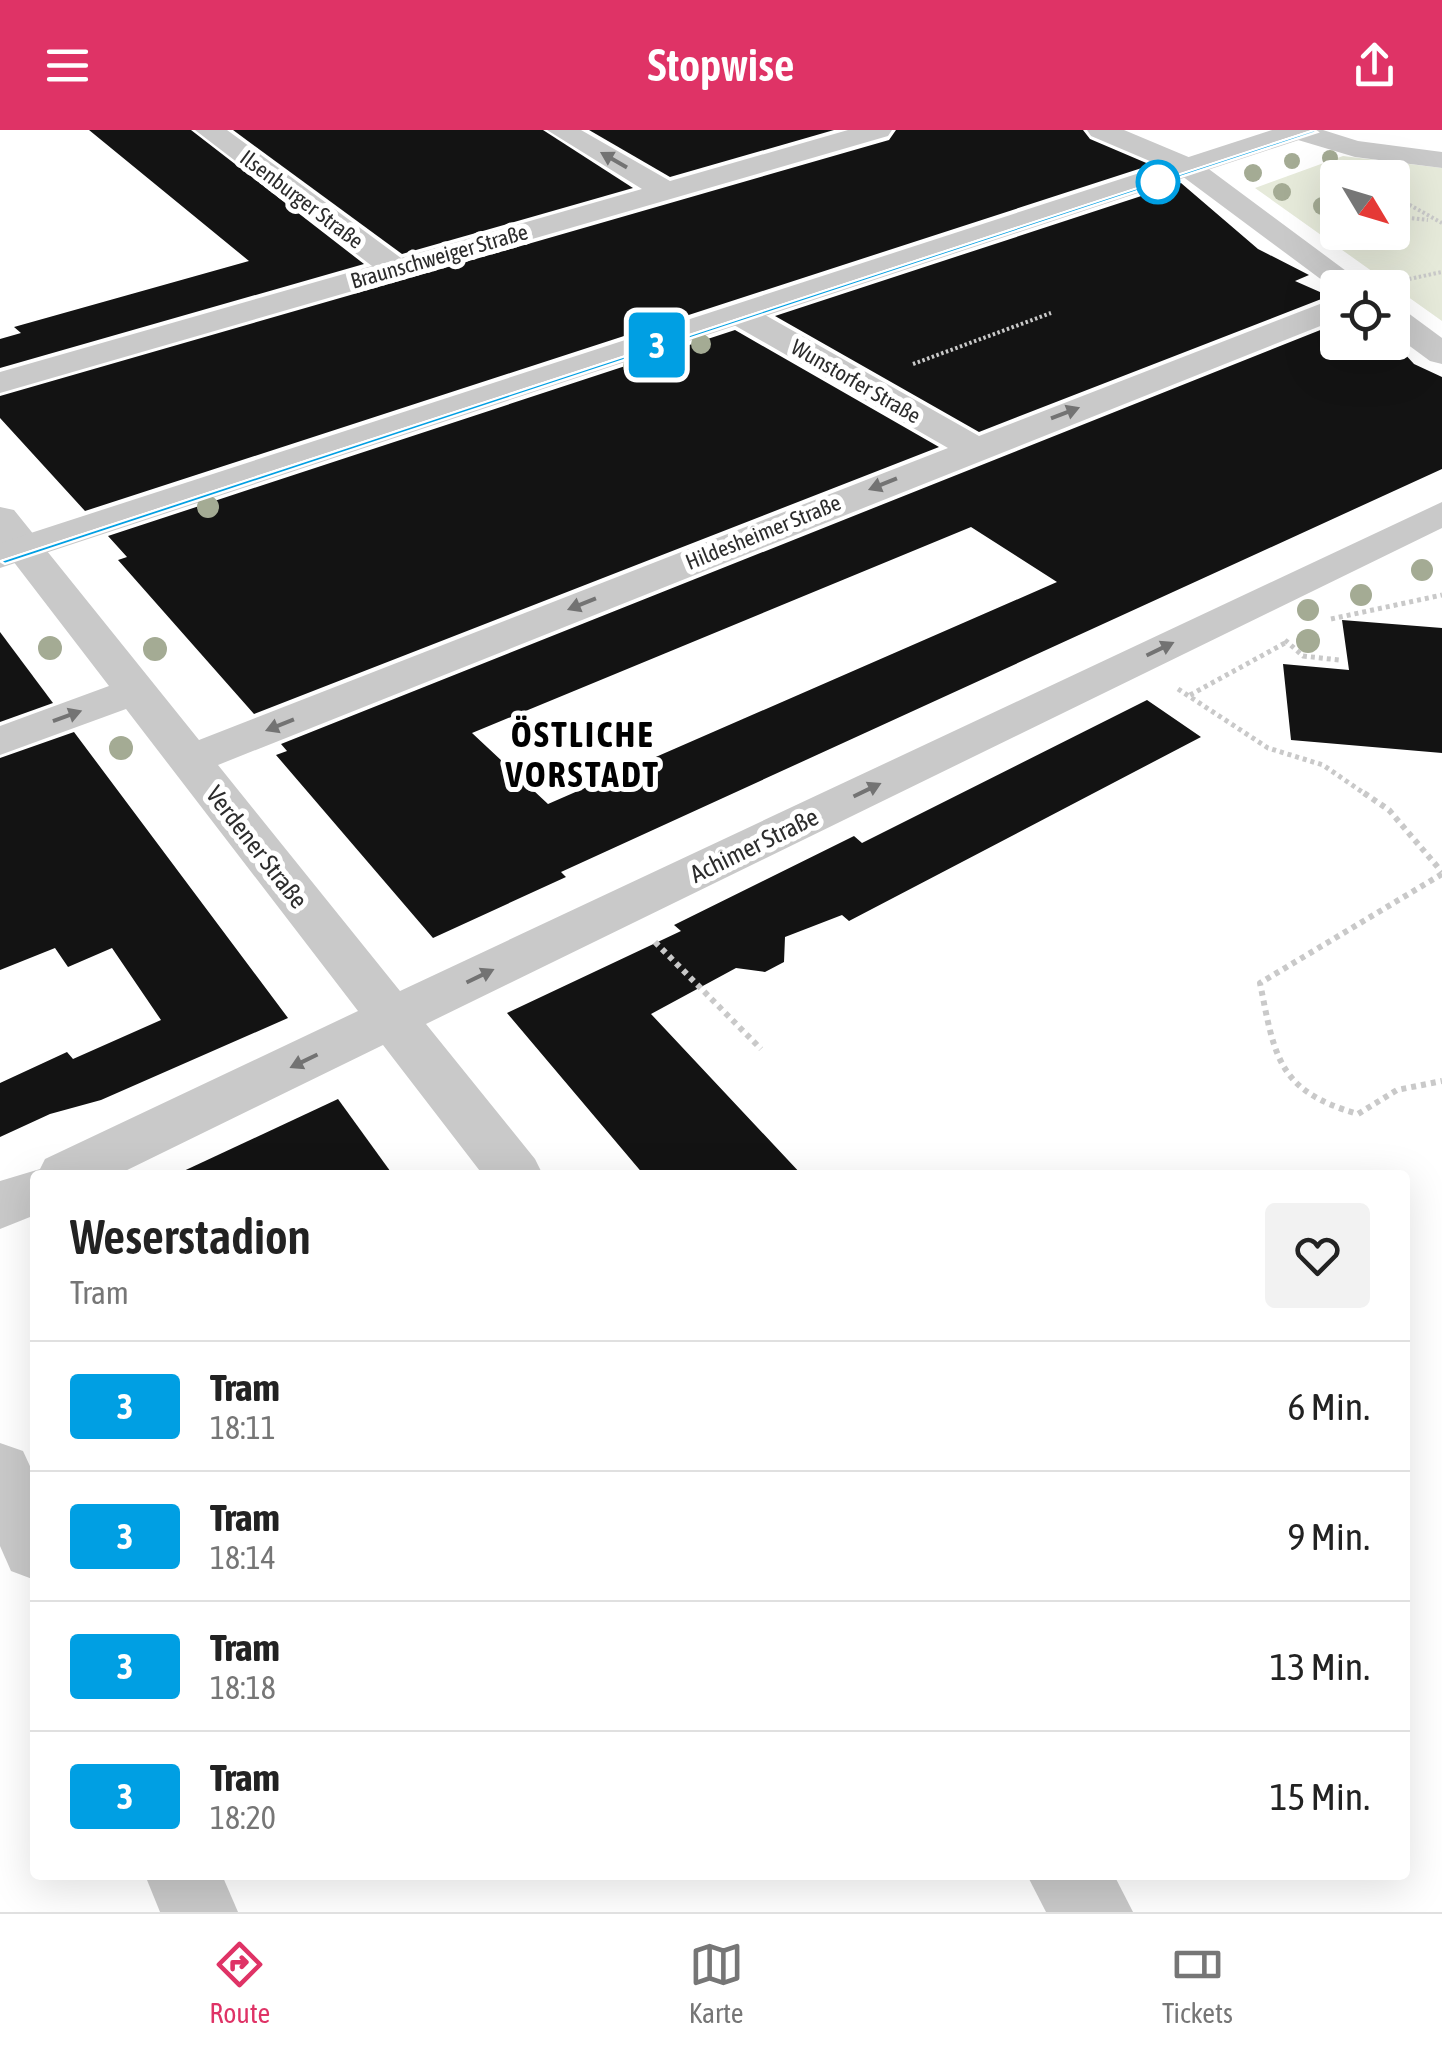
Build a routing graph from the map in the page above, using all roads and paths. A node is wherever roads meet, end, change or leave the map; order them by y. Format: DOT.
graph roads {
  1 [pos="209,130"];
  2 [pos="561,130"];
  3 [pos="878,130"];
  4 [pos="1102,130"];
  5 [pos="1299,130"];
  6 [pos="1442,160"];
  7 [pos="1188,167"];
  8 [pos="666,191"];
  9 [pos="1410,206"];
  10 [pos="1410,218"];
  11 [pos="1434,220"];
  12 [pos="1442,223"];
  13 [pos="395,268"];
  14 [pos="1328,270"];
  15 [pos="1051,313"];
  16 [pos="738,314"];
  17 [pos="1320,314"];
  18 [pos="1410,330"];
  19 [pos="1442,354"];
  20 [pos="0,383"];
  21 [pos="860,383"];
  22 [pos="974,448"];
  23 [pos="1442,513"];
  24 [pos="8,541"];
  25 [pos="1286,628"];
  26 [pos="1285,643"];
  27 [pos="1136,660"];
  28 [pos="1340,660"];
  29 [pos="135,691"];
  30 [pos="1188,696"];
  31 [pos="0,741"];
  32 [pos="190,760"];
  33 [pos="1442,873"];
  34 [pos="628,905"];
  35 [pos="392,1018"];
  36 [pos="761,1049"];
  37 [pos="1442,1080"];
  38 [pos="75,1170"];
  39 [pos="511,1170"];
  40 [pos="30,1192"];
  41 [pos="0,1206"];
  42 [pos="0,1472"];
  43 [pos="30,1538"];
  44 [pos="185,1880"];
  45 [pos="1069,1880"];
  46 [pos="200,1912"];
  47 [pos="1094,1912"];
  1 -- 13 [label="street, Ilsenburger Straße"];
  8 -- 2 [label="street, one-way"];
  3 -- 8 [label="street, Braunschweiger Straße"];
  4 -- 7 [label="street"];
  5 -- 6 [label="street"];
  5 -- 7 [label="street"];
  7 -- 14 [label="street"];
  7 -- 16 [label="street"];
  8 -- 13 [label="street, Braunschweiger Straße"];
  9 -- 11 [label="path"];
  10 -- 11 [label="path"];
  11 -- 12 [label="path"];
  13 -- 20 [label="street, Braunschweiger Straße"];
  15 -- 21 [label="path"];
  16 -- 21 [label="street, Wunstorfer Straße"];
  16 -- 24 [label="street"];
  22 -- 17 [label="street, Hildesheimer Straße, one-way"];
  18 -- 19 [label="street"];
  21 -- 22 [label="street, Wunstorfer Straße"];
  22 -- 32 [label="street, Hildesheimer Straße, one-way"];
  27 -- 23 [label="street, Achimer Straße, one-way"];
  24 -- 29 [label="street, Verdener Straße"];
  25 -- 26 [label="path"];
  26 -- 28 [label="path"];
  26 -- 30 [label="path"];
  27 -- 30 [label="path"];
  34 -- 27 [label="street, Achimer Straße, one-way"];
  31 -- 29 [label="street, one-way"];
  29 -- 32 [label="street, Verdener Straße"];
  30 -- 33 [label="path"];
  32 -- 35 [label="street, Verdener Straße"];
  33 -- 37 [label="path"];
  35 -- 34 [label="street, Achimer Straße, one-way"];
  34 -- 36 [label="path"];
  35 -- 38 [label="street, Achimer Straße, one-way"];
  35 -- 39 [label="street, Verdener Straße"];
  40 -- 41 [label="street"];
  42 -- 43 [label="street"];
  44 -- 46 [label="street"];
  45 -- 47 [label="street"];
}
